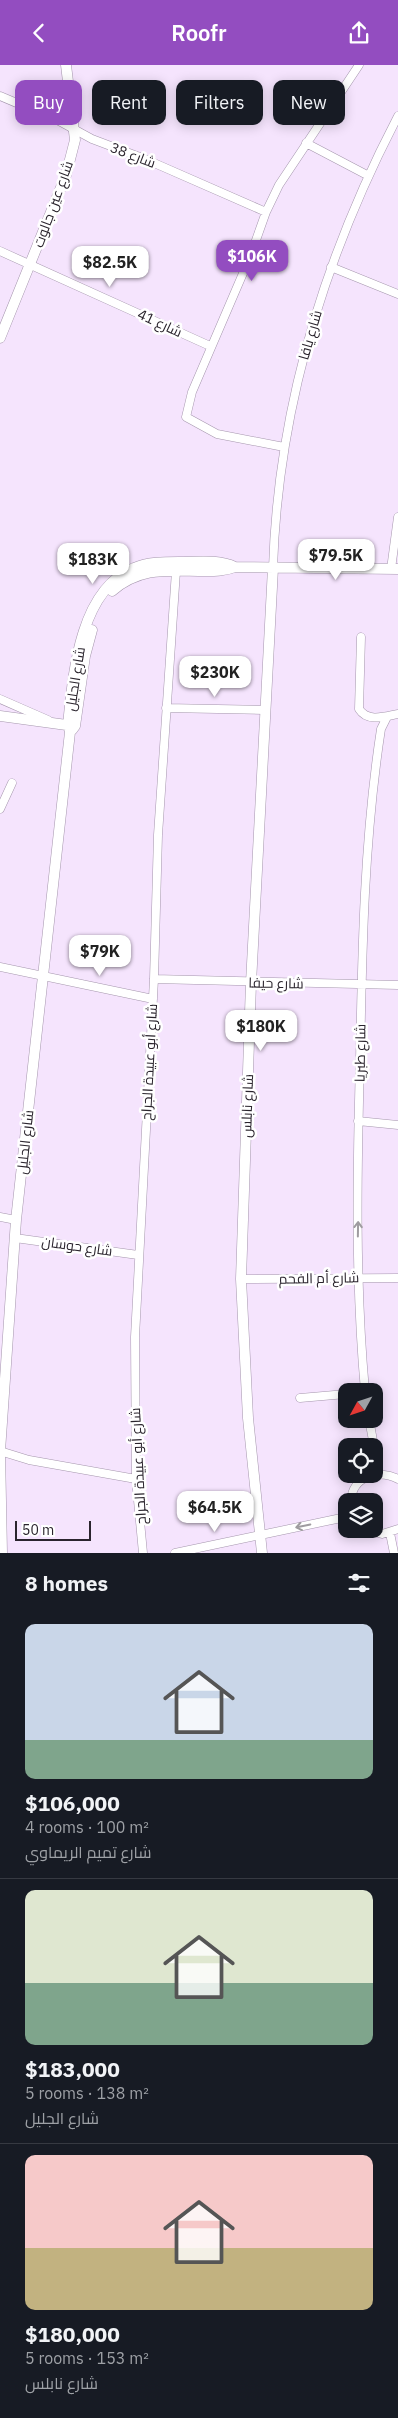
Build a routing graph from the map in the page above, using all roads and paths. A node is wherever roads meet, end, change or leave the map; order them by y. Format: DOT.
graph roads {
  1 [pos="66,65"];
  2 [pos="358,65"];
  3 [pos="0,96"];
  4 [pos="398,116"];
  5 [pos="75,130"];
  6 [pos="306,143"];
  7 [pos="367,175"];
  8 [pos="266,211"];
  9 [pos="0,251"];
  10 [pos="31,264"];
  11 [pos="331,267"];
  12 [pos="398,294"];
  13 [pos="0,338"];
  14 [pos="210,346"];
  15 [pos="284,447"];
  16 [pos="398,517"];
  17 [pos="235,567"];
  18 [pos="274,568"];
  19 [pos="394,569"];
  20 [pos="176,571"];
  21 [pos="361,637"];
  22 [pos="0,699"];
  23 [pos="166,708"];
  24 [pos="264,711"];
  25 [pos="398,714"];
  26 [pos="0,716"];
  27 [pos="387,717"];
  28 [pos="57,724"];
  29 [pos="71,728"];
  30 [pos="12,783"];
  31 [pos="0,809"];
  32 [pos="0,967"];
  33 [pos="44,978"];
  34 [pos="154,979"];
  35 [pos="251,983"];
  36 [pos="361,984"];
  37 [pos="398,985"];
  38 [pos="153,999"];
  39 [pos="358,1121"];
  40 [pos="398,1125"];
  41 [pos="0,1217"];
  42 [pos="16,1220"];
  43 [pos="15,1238"];
  44 [pos="138,1255"];
  45 [pos="358,1278"];
  46 [pos="398,1278"];
  47 [pos="241,1279"];
  48 [pos="4,1346"];
  49 [pos="365,1383"];
  50 [pos="338,1396"];
  51 [pos="300,1398"];
  52 [pos="0,1451"];
  53 [pos="383,1474"];
  54 [pos="136,1479"];
  55 [pos="398,1479"];
  56 [pos="338,1519"];
  57 [pos="398,1529"];
  58 [pos="383,1533"];
  59 [pos="390,1533"];
  60 [pos="259,1536"];
  61 [pos="2,1553"];
  62 [pos="143,1553"];
  63 [pos="175,1553"];
  64 [pos="262,1553"];
  65 [pos="394,1553"];
  1 -- 5 [label="street, شارع عين جالوت"];
  2 -- 6 [label="street"];
  3 -- 5 [label="street, شارع 38"];
  4 -- 7 [label="street, شارع يافا"];
  5 -- 8 [label="street, شارع 38"];
  5 -- 10 [label="street, شارع عين جالوت"];
  6 -- 7 [label="street"];
  6 -- 8 [label="street"];
  7 -- 11 [label="street, شارع يافا"];
  8 -- 14 [label="street"];
  9 -- 10 [label="street, شارع 41"];
  10 -- 13 [label="street, شارع عين جالوت"];
  10 -- 14 [label="street, شارع 41"];
  11 -- 12 [label="street"];
  11 -- 15 [label="street, شارع يافا"];
  14 -- 15 [label="street"];
  15 -- 18 [label="street, شارع يافا"];
  16 -- 19 [label="street"];
  17 -- 18 [label="street, شارع الجليل"];
  17 -- 20 [label="street, شارع الجليل"];
  17 -- 29 [label="street, شارع الجليل"];
  18 -- 19 [label="street, شارع الجليل"];
  18 -- 24 [label="street, شارع نابلس"];
  20 -- 23 [label="street, شارع أبو عبيدة الجراح"];
  20 -- 29 [label="street, شارع الجليل"];
  21 -- 27 [label="street"];
  22 -- 28 [label="street"];
  23 -- 24 [label="street"];
  23 -- 34 [label="street, شارع أبو عبيدة الجراح"];
  24 -- 35 [label="street, شارع نابلس"];
  25 -- 27 [label="street"];
  26 -- 28 [label="street"];
  27 -- 36 [label="street, شارع طبريا"];
  28 -- 29 [label="street"];
  29 -- 33 [label="street, شارع الجليل"];
  30 -- 31 [label="street"];
  32 -- 33 [label="street"];
  33 -- 38 [label="street"];
  33 -- 42 [label="street, شارع الجليل"];
  34 -- 35 [label="street, شارع حيفا"];
  34 -- 38 [label="street, شارع أبو عبيدة الجراح"];
  35 -- 36 [label="street, شارع حيفا"];
  35 -- 47 [label="street, شارع نابلس"];
  36 -- 37 [label="street, شارع حيفا"];
  36 -- 39 [label="street, شارع طبريا"];
  38 -- 44 [label="street, شارع أبو عبيدة الجراح"];
  39 -- 40 [label="street"];
  45 -- 39 [label="street, شارع طبريا, one-way"];
  41 -- 42 [label="street"];
  42 -- 43 [label="street, شارع الجليل"];
  43 -- 44 [label="street, شارع حوسان"];
  43 -- 48 [label="street, شارع الجليل"];
  44 -- 54 [label="street, شارع أبو عبيدة الجراح"];
  45 -- 46 [label="street, شارع أم الفحم"];
  45 -- 47 [label="street, شارع أم الفحم"];
  45 -- 49 [label="street, شارع طبريا"];
  47 -- 60 [label="street, شارع نابلس"];
  48 -- 52 [label="street, شارع الجليل"];
  50 -- 51 [label="street"];
  52 -- 54 [label="street"];
  52 -- 61 [label="street, شارع الجليل"];
  53 -- 55 [label="street"];
  54 -- 62 [label="street, شارع أبو عبيدة الجراح"];
  56 -- 60 [label="street, one-way"];
  57 -- 59 [label="street"];
  58 -- 59 [label="street"];
  59 -- 65 [label="street"];
  60 -- 63 [label="street"];
  60 -- 64 [label="street, شارع نابلس"];
}
